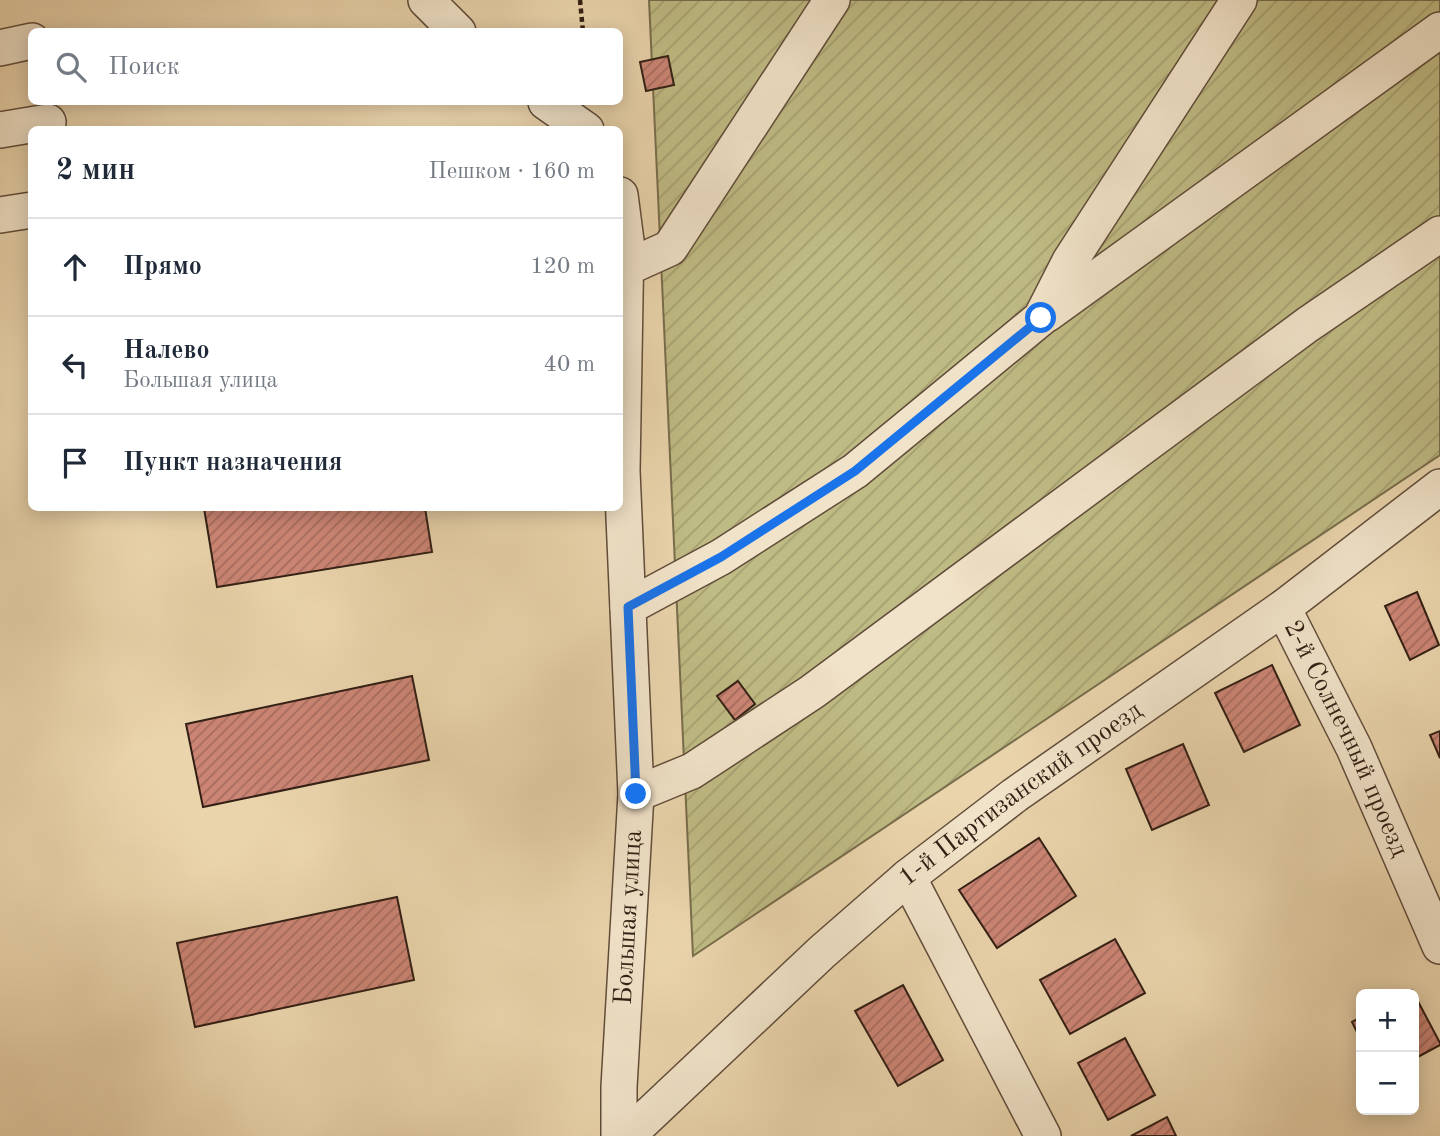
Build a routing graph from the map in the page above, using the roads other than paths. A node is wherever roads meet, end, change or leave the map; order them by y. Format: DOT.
graph roads {
  1 [pos="426,0"];
  2 [pos="832,0"];
  3 [pos="1239,0"];
  4 [pos="454,28"];
  5 [pos="1440,30"];
  6 [pos="28,42"];
  7 [pos="0,48"];
  8 [pos="550,105"];
  9 [pos="48,122"];
  10 [pos="580,126"];
  11 [pos="0,130"];
  12 [pos="28,211"];
  13 [pos="0,215"];
  14 [pos="623,218"];
  15 [pos="1440,234"];
  16 [pos="626,268"];
  17 [pos="1041,318"];
  18 [pos="623,420"];
  19 [pos="1440,487"];
  20 [pos="623,494"];
  21 [pos="628,607"];
  22 [pos="1283,608"];
  23 [pos="636,794"];
  24 [pos="908,877"];
  25 [pos="1440,946"];
  26 [pos="619,1136"];
  27 [pos="626,1136"];
  28 [pos="1043,1136"];
  1 -- 4 [label="street"];
  2 -- 16 [label="street"];
  3 -- 17 [label="street"];
  5 -- 17 [label="street"];
  6 -- 7 [label="street"];
  8 -- 10 [label="street"];
  9 -- 11 [label="street"];
  12 -- 13 [label="street"];
  14 -- 16 [label="street, Большая улица"];
  15 -- 23 [label="street"];
  16 -- 18 [label="street, Большая улица"];
  17 -- 21 [label="street"];
  19 -- 22 [label="street, 1-й Партизанский проезд"];
  20 -- 21 [label="street, Большая улица"];
  21 -- 23 [label="street, Большая улица"];
  22 -- 24 [label="street, 1-й Партизанский проезд"];
  22 -- 25 [label="street, 2-й Солнечный проезд"];
  23 -- 26 [label="street, Большая улица"];
  24 -- 27 [label="street, 1-й Партизанский проезд"];
  24 -- 28 [label="street"];
}
